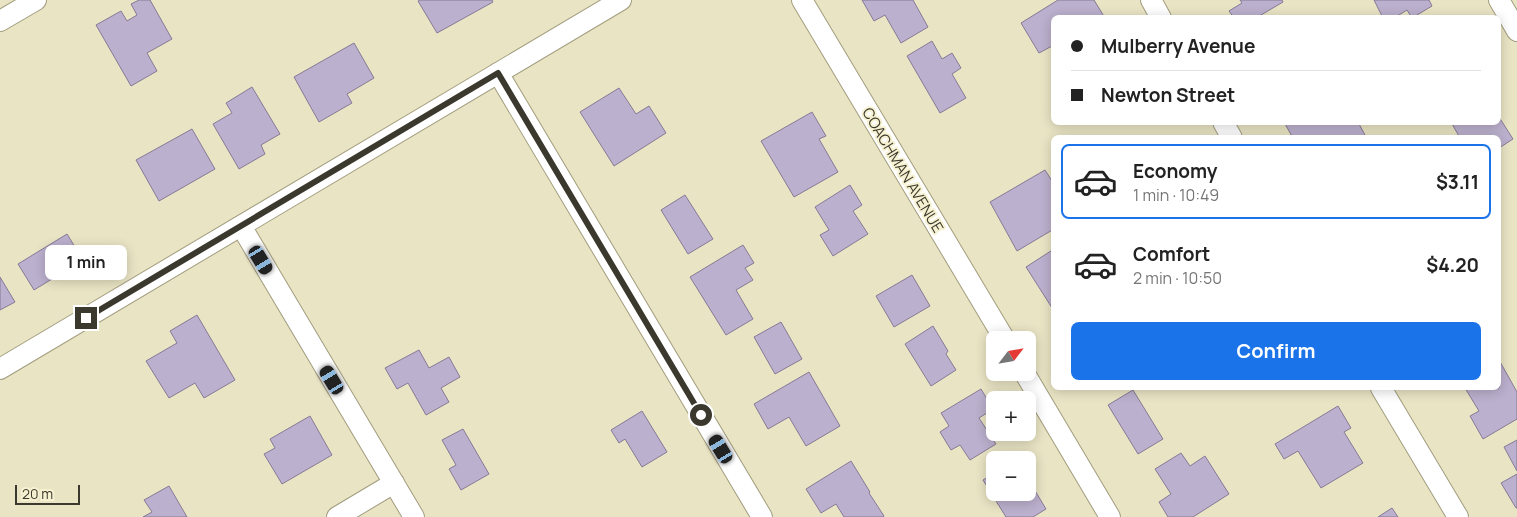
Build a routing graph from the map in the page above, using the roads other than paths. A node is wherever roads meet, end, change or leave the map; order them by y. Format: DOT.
graph roads {
  1 [pos="36,0"];
  2 [pos="621,0"];
  3 [pos="802,0"];
  4 [pos="1150,0"];
  5 [pos="1498,0"];
  6 [pos="1159,15"];
  7 [pos="0,22"];
  8 [pos="1517,31"];
  9 [pos="498,73"];
  10 [pos="241,226"];
  11 [pos="999,331"];
  12 [pos="0,369"];
  13 [pos="1029,381"];
  14 [pos="1382,390"];
  15 [pos="394,483"];
  16 [pos="337,517"];
  17 [pos="414,517"];
  18 [pos="762,517"];
  19 [pos="1110,517"];
  20 [pos="1458,517"];
  1 -- 7 [label="street"];
  2 -- 9 [label="street"];
  3 -- 11 [label="street, COACHMAN AVENUE"];
  4 -- 6 [label="street"];
  5 -- 8 [label="street"];
  9 -- 10 [label="street"];
  9 -- 18 [label="street"];
  10 -- 12 [label="street"];
  10 -- 15 [label="street"];
  13 -- 19 [label="street"];
  14 -- 20 [label="street"];
  15 -- 16 [label="street"];
  15 -- 17 [label="street"];
}
